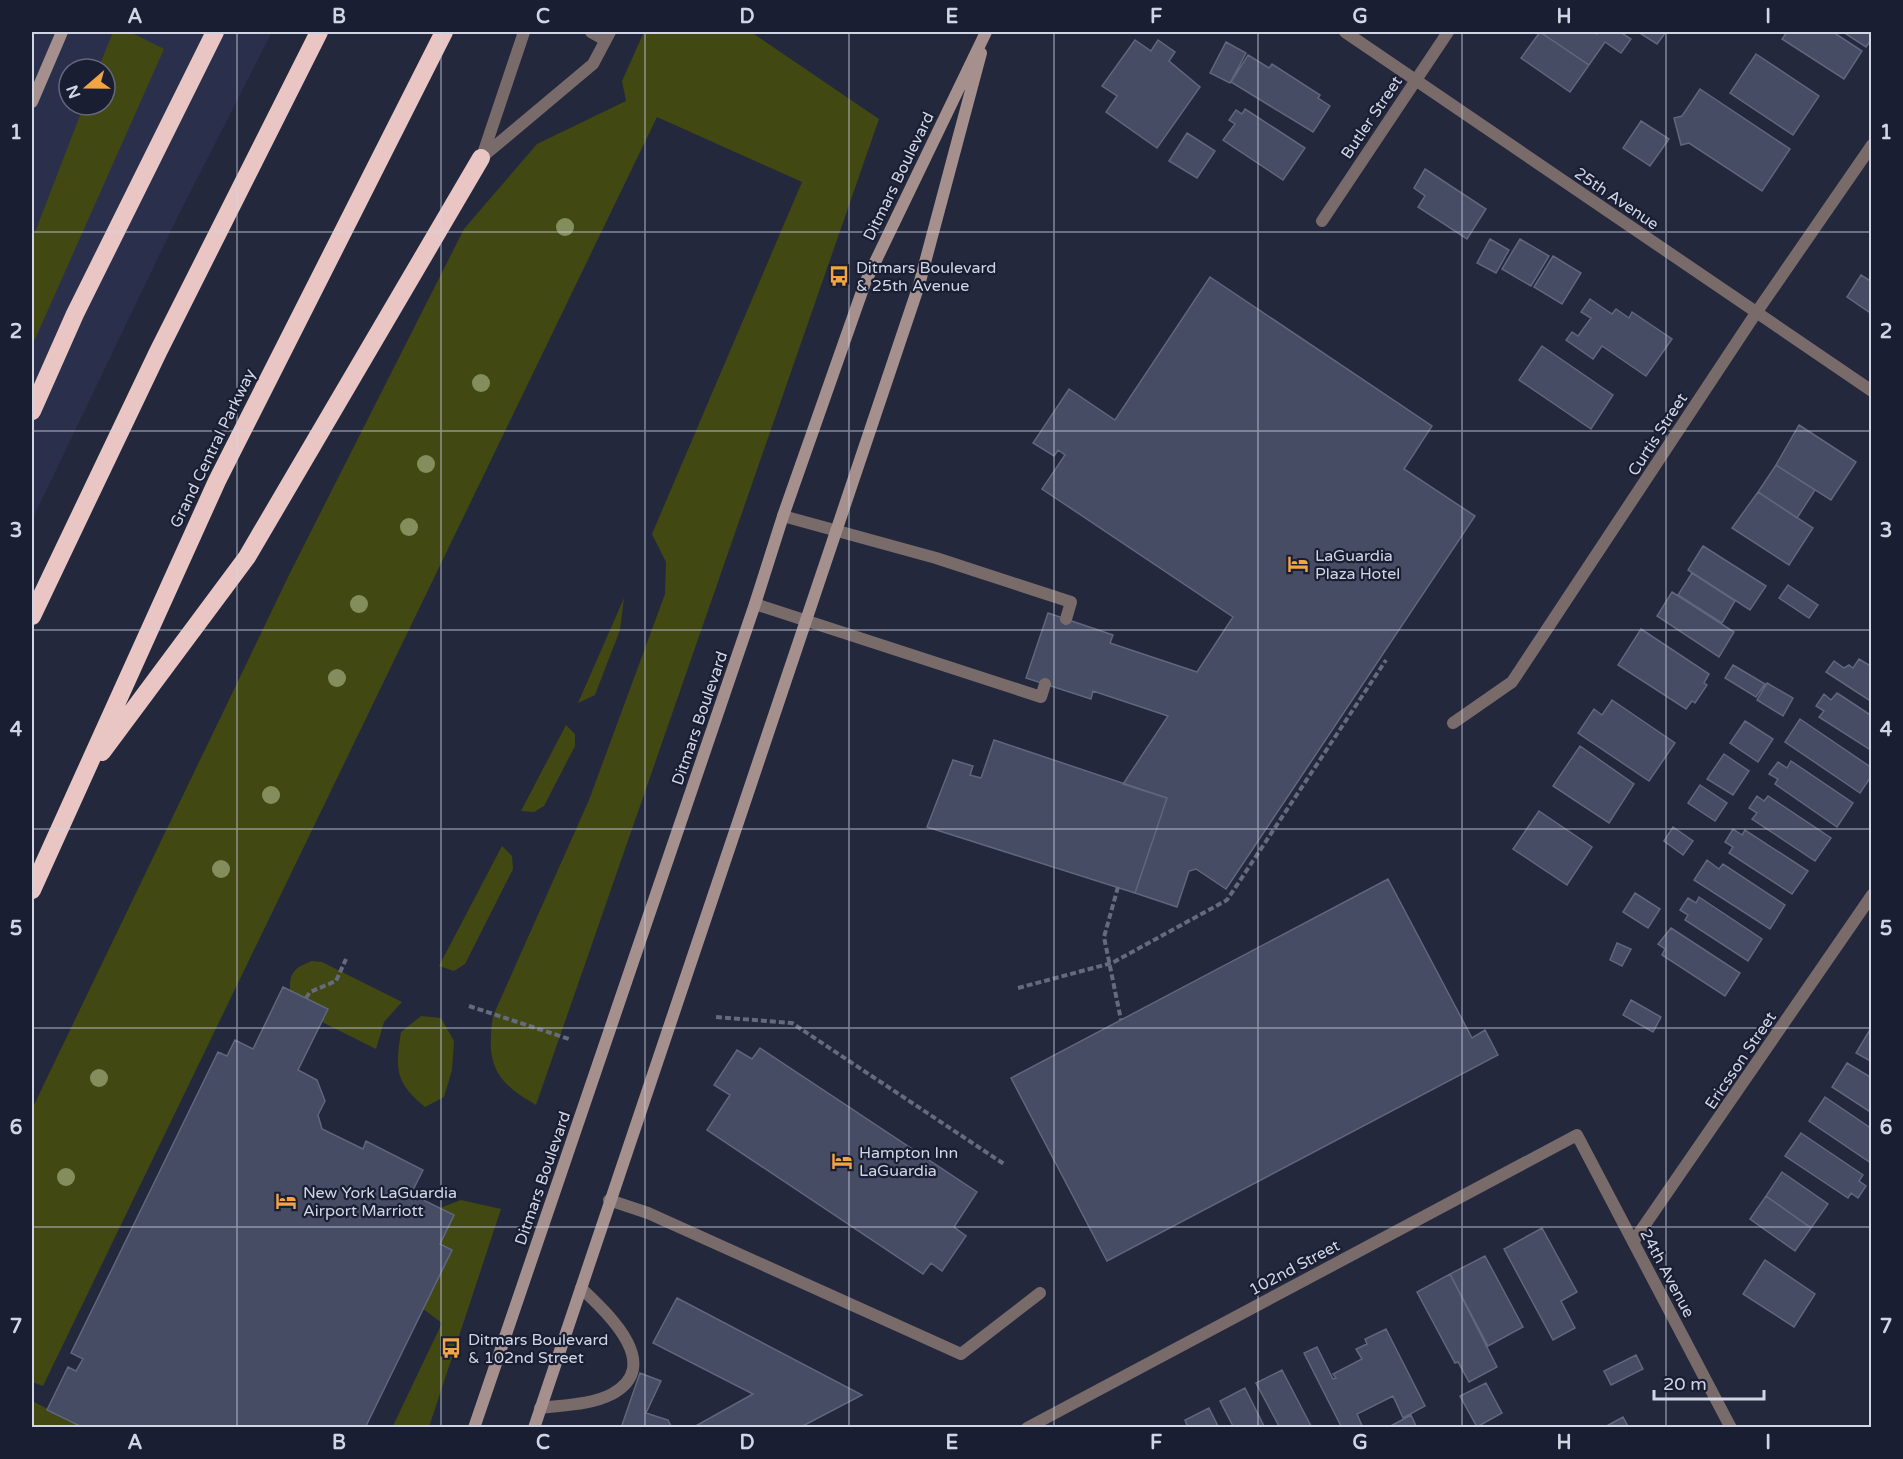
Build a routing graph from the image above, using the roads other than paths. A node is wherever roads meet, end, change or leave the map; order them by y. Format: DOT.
graph roads {
  1 [pos="62,32"];
  2 [pos="215,32"];
  3 [pos="319,32"];
  4 [pos="444,32"];
  5 [pos="524,32"];
  6 [pos="591,32"];
  7 [pos="986,32"];
  8 [pos="1345,32"];
  9 [pos="1448,32"];
  10 [pos="607,36"];
  11 [pos="1416,80"];
  12 [pos="32,102"];
  13 [pos="1872,145"];
  14 [pos="481,158"];
  15 [pos="1322,221"];
  16 [pos="1756,313"];
  17 [pos="1872,391"];
  18 [pos="32,411"];
  19 [pos="783,516"];
  20 [pos="834,529"];
  21 [pos="755,604"];
  22 [pos="32,616"];
  23 [pos="1066,619"];
  24 [pos="806,620"];
  25 [pos="1045,684"];
  26 [pos="1453,723"];
  27 [pos="81,780"];
  28 [pos="32,890"];
  29 [pos="1872,895"];
  30 [pos="1577,1135"];
  31 [pos="609,1200"];
  32 [pos="1634,1242"];
  33 [pos="581,1288"];
  34 [pos="1040,1293"];
  35 [pos="540,1408"];
  36 [pos="474,1428"];
  37 [pos="534,1428"];
  38 [pos="1027,1428"];
  39 [pos="1731,1428"];
  1 -- 12 [label="street"];
  2 -- 18 [label="highway"];
  3 -- 22 [label="highway"];
  4 -- 27 [label="highway, Grand Central Parkway"];
  5 -- 14 [label="street"];
  6 -- 10 [label="street"];
  7 -- 19 [label="street, Ditmars Boulevard"];
  7 -- 20 [label="street, Ditmars Boulevard"];
  8 -- 11 [label="street, 25th Avenue"];
  9 -- 11 [label="street, Butler Street"];
  10 -- 14 [label="street"];
  11 -- 15 [label="street, Butler Street"];
  11 -- 16 [label="street, 25th Avenue"];
  13 -- 16 [label="street, Curtis Street"];
  14 -- 27 [label="highway"];
  16 -- 17 [label="street, 25th Avenue"];
  16 -- 26 [label="street, Curtis Street"];
  19 -- 20 [label="street"];
  19 -- 21 [label="street, Ditmars Boulevard"];
  20 -- 23 [label="street"];
  20 -- 24 [label="street, Ditmars Boulevard"];
  21 -- 24 [label="street"];
  21 -- 36 [label="street, Ditmars Boulevard"];
  24 -- 25 [label="street"];
  24 -- 31 [label="street, Ditmars Boulevard"];
  27 -- 28 [label="highway, Grand Central Parkway"];
  29 -- 32 [label="street, Ericsson Street"];
  30 -- 32 [label="street, 24th Avenue"];
  30 -- 38 [label="street, 102nd Street"];
  31 -- 33 [label="street, Ditmars Boulevard"];
  31 -- 34 [label="street"];
  32 -- 39 [label="street, 24th Avenue"];
  33 -- 35 [label="street, Ditmars Boulevard"];
  33 -- 35 [label="street"];
  35 -- 37 [label="street, Ditmars Boulevard"];
}
